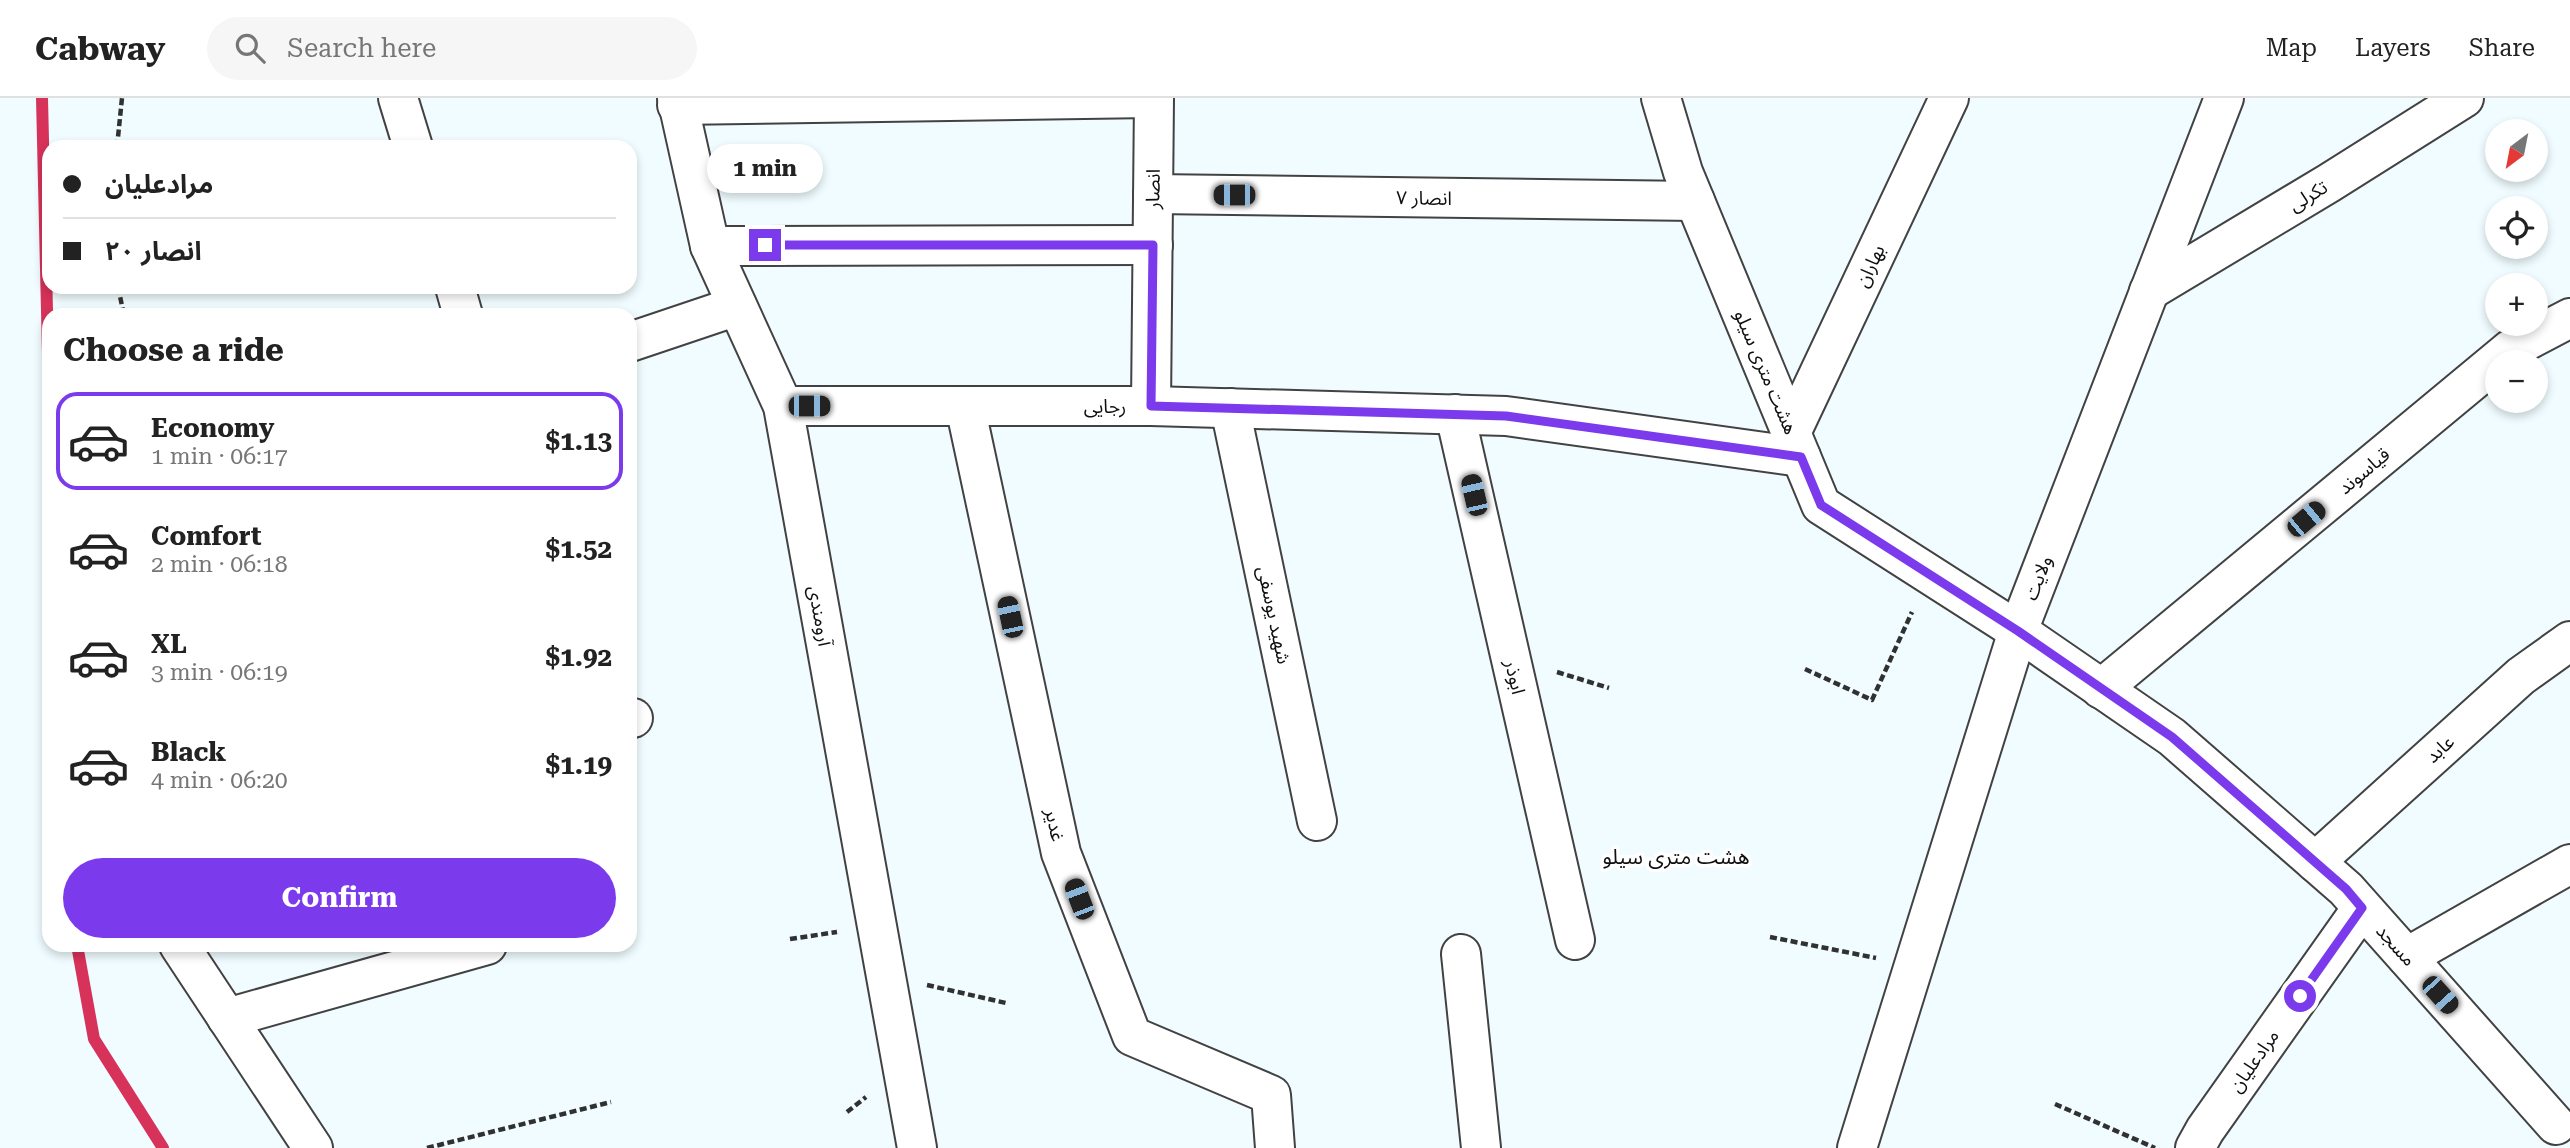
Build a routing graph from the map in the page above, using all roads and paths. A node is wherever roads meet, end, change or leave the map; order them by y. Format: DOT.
graph roads {
  1 [pos="122,98"];
  2 [pos="398,98"];
  3 [pos="1153,98"];
  4 [pos="1661,98"];
  5 [pos="1949,98"];
  6 [pos="2224,98"];
  7 [pos="2464,98"];
  8 [pos="677,101"];
  9 [pos="118,140"];
  10 [pos="411,140"];
  11 [pos="1153,194"];
  12 [pos="1695,201"];
  13 [pos="1153,245"];
  14 [pos="710,246"];
  15 [pos="2149,290"];
  16 [pos="737,306"];
  17 [pos="2570,318"];
  18 [pos="637,340"];
  19 [pos="783,406"];
  20 [pos="965,406"];
  21 [pos="1151,406"];
  22 [pos="1230,408"];
  23 [pos="1455,414"];
  24 [pos="1796,445"];
  25 [pos="1929,574"];
  26 [pos="2018,631"];
  27 [pos="2570,641"];
  28 [pos="1511,658"];
  29 [pos="1805,669"];
  30 [pos="1609,688"];
  31 [pos="2101,689"];
  32 [pos="1317,821"];
  33 [pos="2315,862"];
  34 [pos="2570,864"];
  35 [pos="2362,908"];
  36 [pos="876,926"];
  37 [pos="1770,937"];
  38 [pos="790,939"];
  39 [pos="1575,940"];
  40 [pos="184,952"];
  41 [pos="462,952"];
  42 [pos="1461,954"];
  43 [pos="2407,957"];
  44 [pos="1914,966"];
  45 [pos="886,976"];
  46 [pos="1006,1003"];
  47 [pos="227,1018"];
  48 [pos="611,1102"];
  49 [pos="2055,1104"];
  50 [pos="2555,1131"];
  51 [pos="313,1148"];
  52 [pos="427,1148"];
  53 [pos="917,1148"];
  54 [pos="1275,1148"];
  55 [pos="1481,1148"];
  56 [pos="1857,1148"];
  57 [pos="2155,1148"];
  58 [pos="2195,1148"];
  1 -- 9 [label="path"];
  2 -- 10 [label="street"];
  3 -- 8 [label="street"];
  3 -- 11 [label="street, انصار"];
  4 -- 12 [label="street, هشت متری سیلو"];
  5 -- 24 [label="street, بهاران"];
  6 -- 15 [label="street, ولایت"];
  7 -- 15 [label="street, تکرلی"];
  8 -- 14 [label="street, آرومندی"];
  11 -- 12 [label="street, انصار ۷"];
  11 -- 13 [label="street, انصار"];
  12 -- 24 [label="street, هشت متری سیلو"];
  13 -- 14 [label="street"];
  13 -- 21 [label="street, انصار"];
  14 -- 16 [label="street, آرومندی"];
  15 -- 26 [label="street, ولایت"];
  16 -- 18 [label="street"];
  16 -- 19 [label="street, آرومندی"];
  17 -- 31 [label="street, قیاسوند"];
  19 -- 20 [label="street, رجایی"];
  19 -- 36 [label="street, آرومندی"];
  20 -- 21 [label="street, رجایی"];
  20 -- 54 [label="street, غدیر"];
  21 -- 22 [label="street, رجایی"];
  22 -- 23 [label="street, رجایی"];
  22 -- 32 [label="street, شهید یوسفی"];
  23 -- 24 [label="street, رجایی"];
  23 -- 28 [label="street, ابوذر"];
  24 -- 25 [label="street, هشت متری سیلو"];
  25 -- 26 [label="street, هشت متری سیلو"];
  25 -- 29 [label="path"];
  26 -- 31 [label="street, مسجد"];
  26 -- 44 [label="street, ولایت"];
  27 -- 33 [label="street, عابد"];
  28 -- 30 [label="path"];
  28 -- 39 [label="street, ابوذر"];
  31 -- 33 [label="street, مسجد"];
  33 -- 35 [label="street, مسجد"];
  34 -- 43 [label="street"];
  35 -- 43 [label="street, مسجد"];
  35 -- 58 [label="street, مرادعلیان"];
  36 -- 38 [label="path"];
  36 -- 45 [label="street, آرومندی"];
  37 -- 44 [label="path"];
  40 -- 47 [label="street"];
  41 -- 47 [label="street"];
  42 -- 55 [label="street"];
  43 -- 50 [label="street, مسجد"];
  44 -- 56 [label="street, ولایت"];
  45 -- 46 [label="path"];
  45 -- 53 [label="street, آرومندی"];
  47 -- 51 [label="street"];
  48 -- 52 [label="path"];
  49 -- 57 [label="path"];
}
